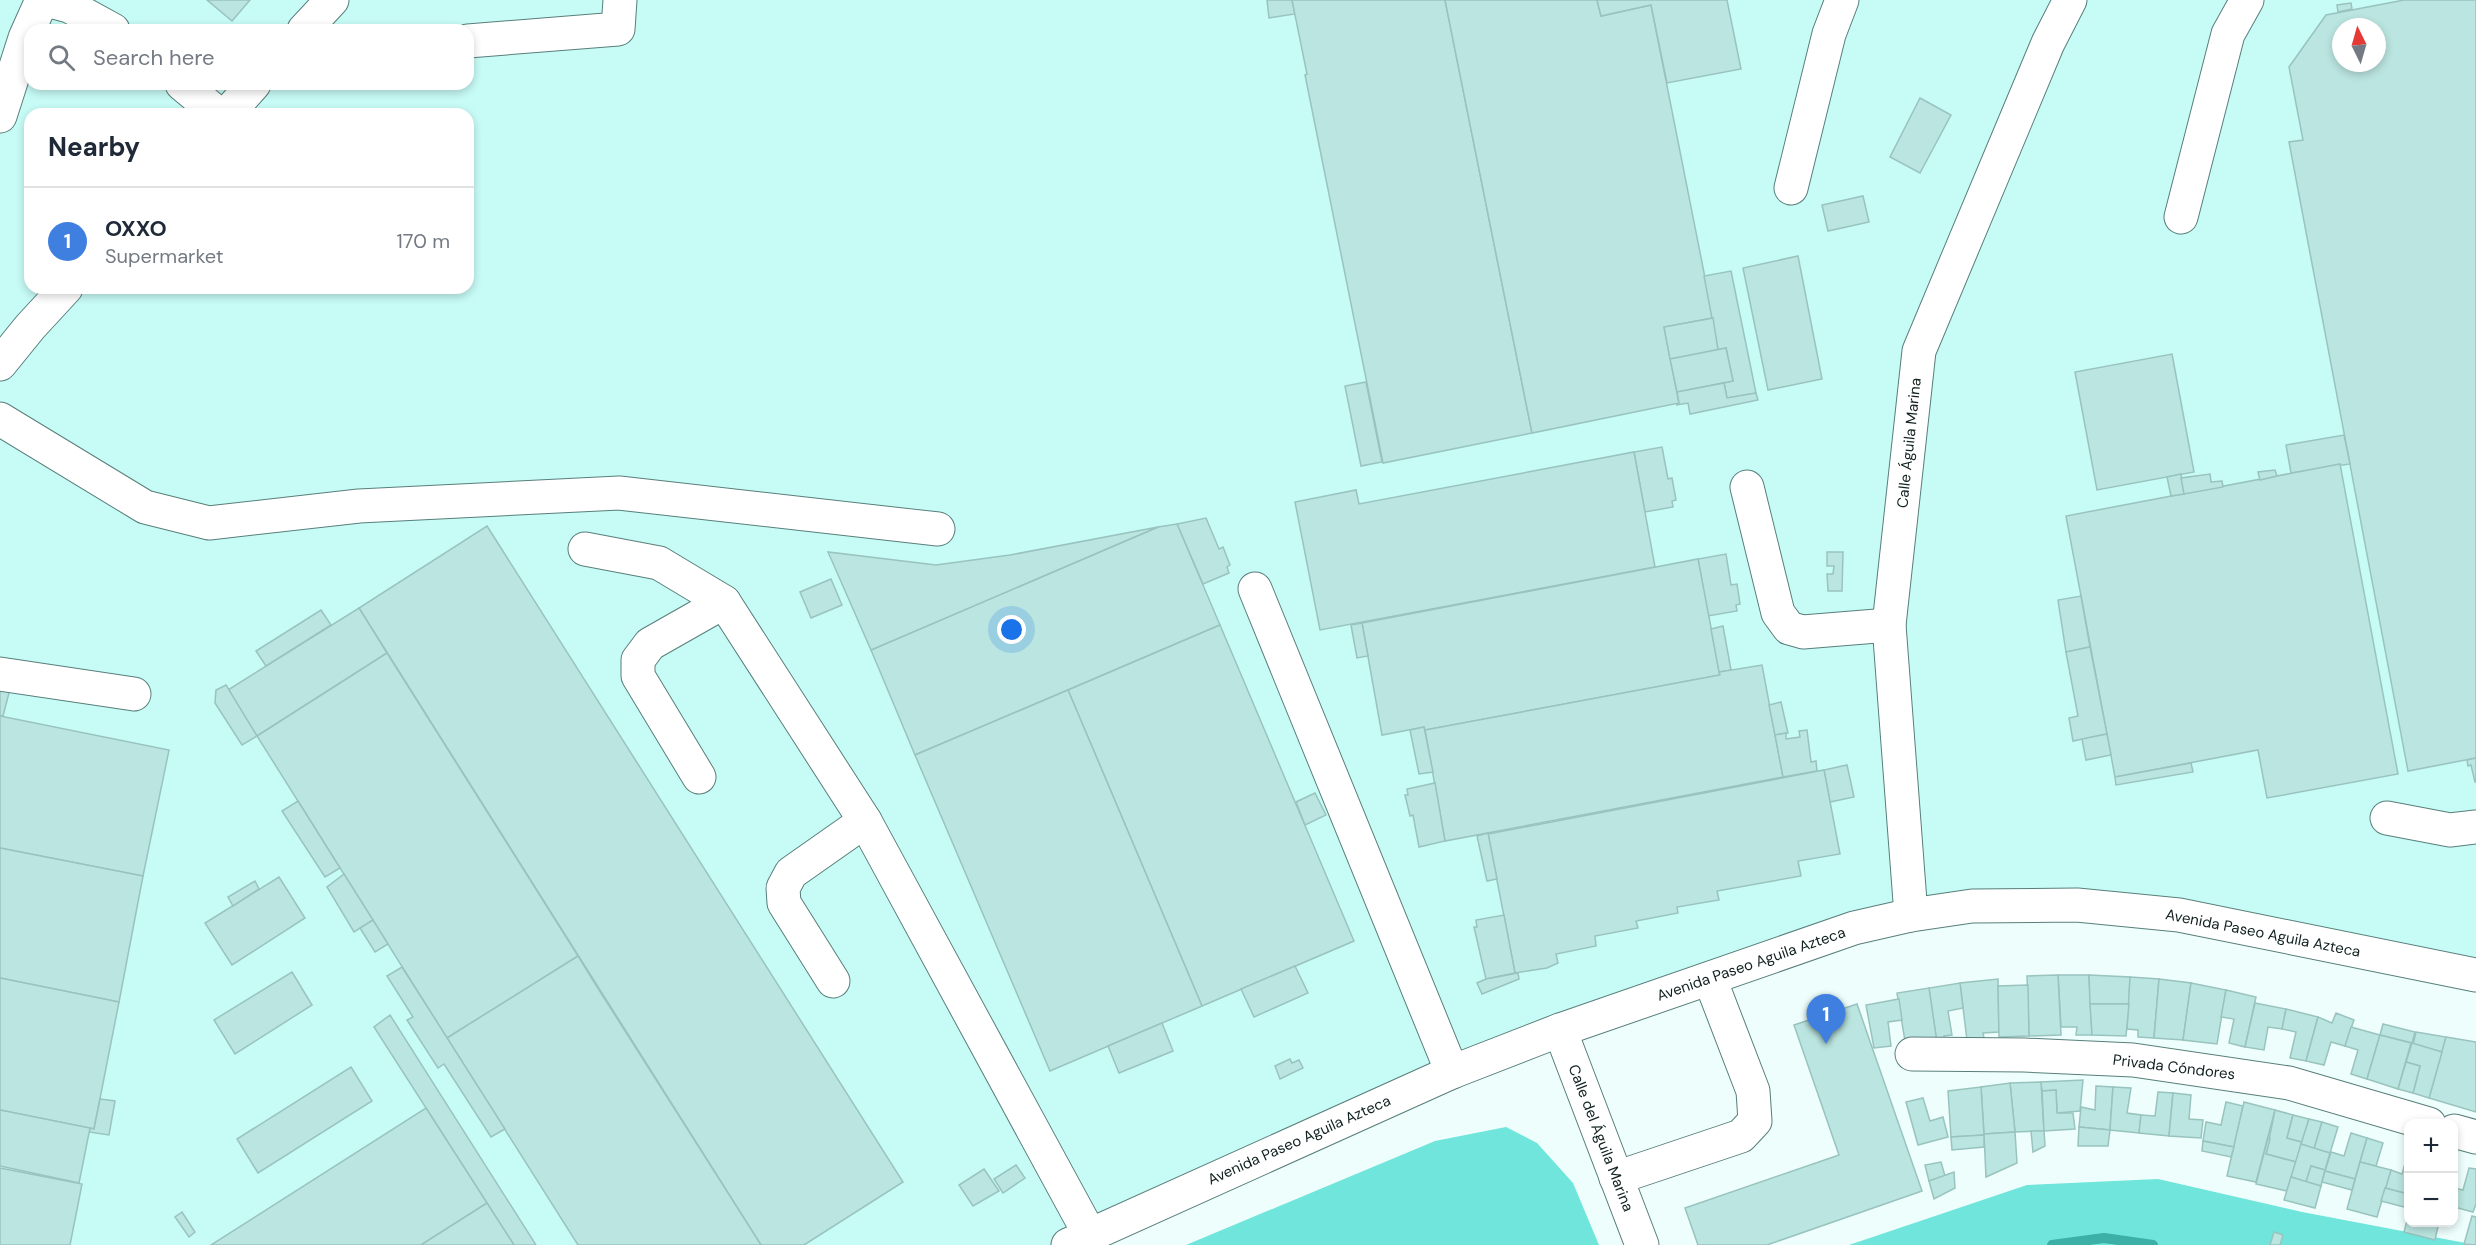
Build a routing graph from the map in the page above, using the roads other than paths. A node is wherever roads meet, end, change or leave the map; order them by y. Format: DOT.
graph roads {
  1 [pos="42,0"];
  2 [pos="46,0"];
  3 [pos="332,0"];
  4 [pos="620,0"];
  5 [pos="1842,0"];
  6 [pos="2070,0"];
  7 [pos="2247,0"];
  8 [pos="31,24"];
  9 [pos="102,24"];
  10 [pos="310,24"];
  11 [pos="24,41"];
  12 [pos="474,41"];
  13 [pos="189,90"];
  14 [pos="248,90"];
  15 [pos="211,108"];
  16 [pos="232,108"];
  17 [pos="0,116"];
  18 [pos="1791,188"];
  19 [pos="2181,217"];
  20 [pos="61,294"];
  21 [pos="0,364"];
  22 [pos="0,419"];
  23 [pos="1747,487"];
  24 [pos="938,529"];
  25 [pos="585,549"];
  26 [pos="1255,589"];
  27 [pos="724,602"];
  28 [pos="1889,625"];
  29 [pos="0,674"];
  30 [pos="134,694"];
  31 [pos="699,777"];
  32 [pos="2387,818"];
  33 [pos="865,821"];
  34 [pos="2476,827"];
  35 [pos="1911,915"];
  36 [pos="2476,975"];
  37 [pos="1710,979"];
  38 [pos="833,981"];
  39 [pos="1560,1030"];
  40 [pos="1912,1054"];
  41 [pos="1452,1071"];
  42 [pos="2412,1119"];
  43 [pos="2458,1132"];
  44 [pos="2476,1137"];
  45 [pos="1616,1178"];
  46 [pos="1079,1240"];
  47 [pos="1642,1245"];
  1 -- 8 [label="street"];
  2 -- 9 [label="street"];
  3 -- 10 [label="street"];
  4 -- 12 [label="street"];
  5 -- 18 [label="street"];
  6 -- 28 [label="street, Calle Águila Marina"];
  7 -- 19 [label="street"];
  11 -- 17 [label="street"];
  13 -- 15 [label="street"];
  14 -- 16 [label="street"];
  20 -- 21 [label="street"];
  22 -- 24 [label="street"];
  23 -- 28 [label="street"];
  25 -- 27 [label="street"];
  26 -- 41 [label="street"];
  27 -- 31 [label="street"];
  27 -- 33 [label="street"];
  28 -- 35 [label="street, Calle Águila Marina"];
  29 -- 30 [label="street"];
  32 -- 34 [label="street"];
  33 -- 38 [label="street"];
  33 -- 46 [label="street"];
  35 -- 36 [label="street, Avenida Paseo Aguila Azteca"];
  35 -- 37 [label="street, Avenida Paseo Aguila Azteca"];
  37 -- 39 [label="street, Avenida Paseo Aguila Azteca"];
  37 -- 45 [label="street"];
  39 -- 41 [label="street, Avenida Paseo Aguila Azteca"];
  39 -- 45 [label="street, Calle del Águila Marina"];
  40 -- 42 [label="street, Privada Cóndores"];
  41 -- 46 [label="street, Avenida Paseo Aguila Azteca"];
  43 -- 44 [label="street"];
  45 -- 47 [label="street, Calle del Águila Marina"];
}
